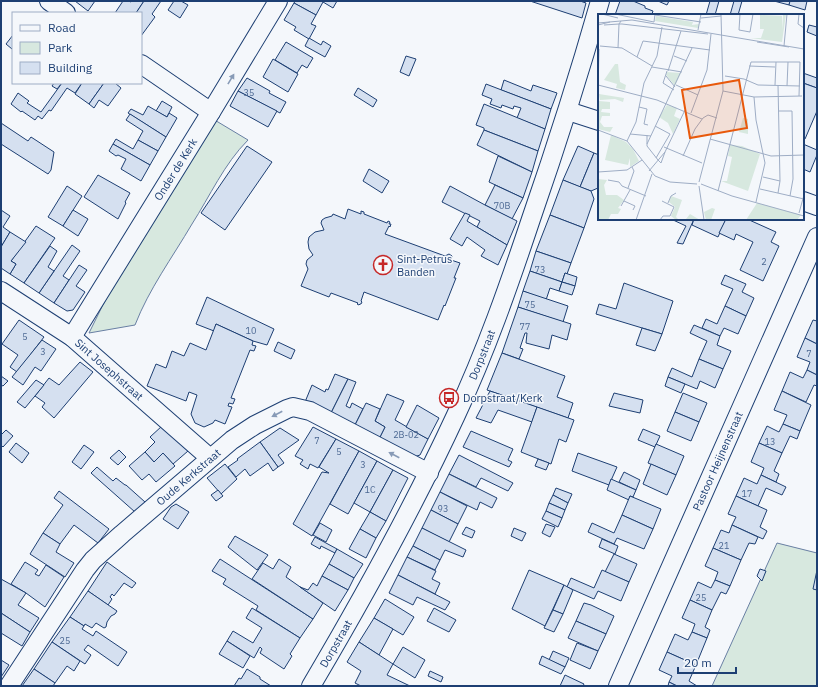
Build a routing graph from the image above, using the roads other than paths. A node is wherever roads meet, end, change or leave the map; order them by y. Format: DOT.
graph roads {
  1 [pos="49,1"];
  2 [pos="278,1"];
  3 [pos="600,1"];
  4 [pos="65,12"];
  5 [pos="142,65"];
  6 [pos="211,112"];
  7 [pos="568,112"];
  8 [pos="598,121"];
  9 [pos="804,201"];
  10 [pos="817,206"];
  11 [pos="817,237"];
  12 [pos="1,291"];
  13 [pos="72,337"];
  14 [pos="210,458"];
  15 [pos="429,474"];
  16 [pos="8,686"];
  17 [pos="311,686"];
  18 [pos="618,686"];
  1 -- 4 [label="street"];
  6 -- 2 [label="street, Onder de Kerk, one-way"];
  3 -- 7 [label="street, Dorpstraat"];
  5 -- 6 [label="street"];
  6 -- 13 [label="street, Onder de Kerk"];
  7 -- 8 [label="street"];
  7 -- 15 [label="street, Dorpstraat"];
  9 -- 10 [label="street"];
  11 -- 18 [label="street, Pastoor Heijnenstraat"];
  12 -- 13 [label="street, Sint Josephstraat"];
  13 -- 14 [label="street, Sint Josephstraat"];
  15 -- 14 [label="street, Oude Kerkstraat, one-way"];
  14 -- 16 [label="street, Oude Kerkstraat"];
  15 -- 17 [label="street, Dorpstraat"];
}
